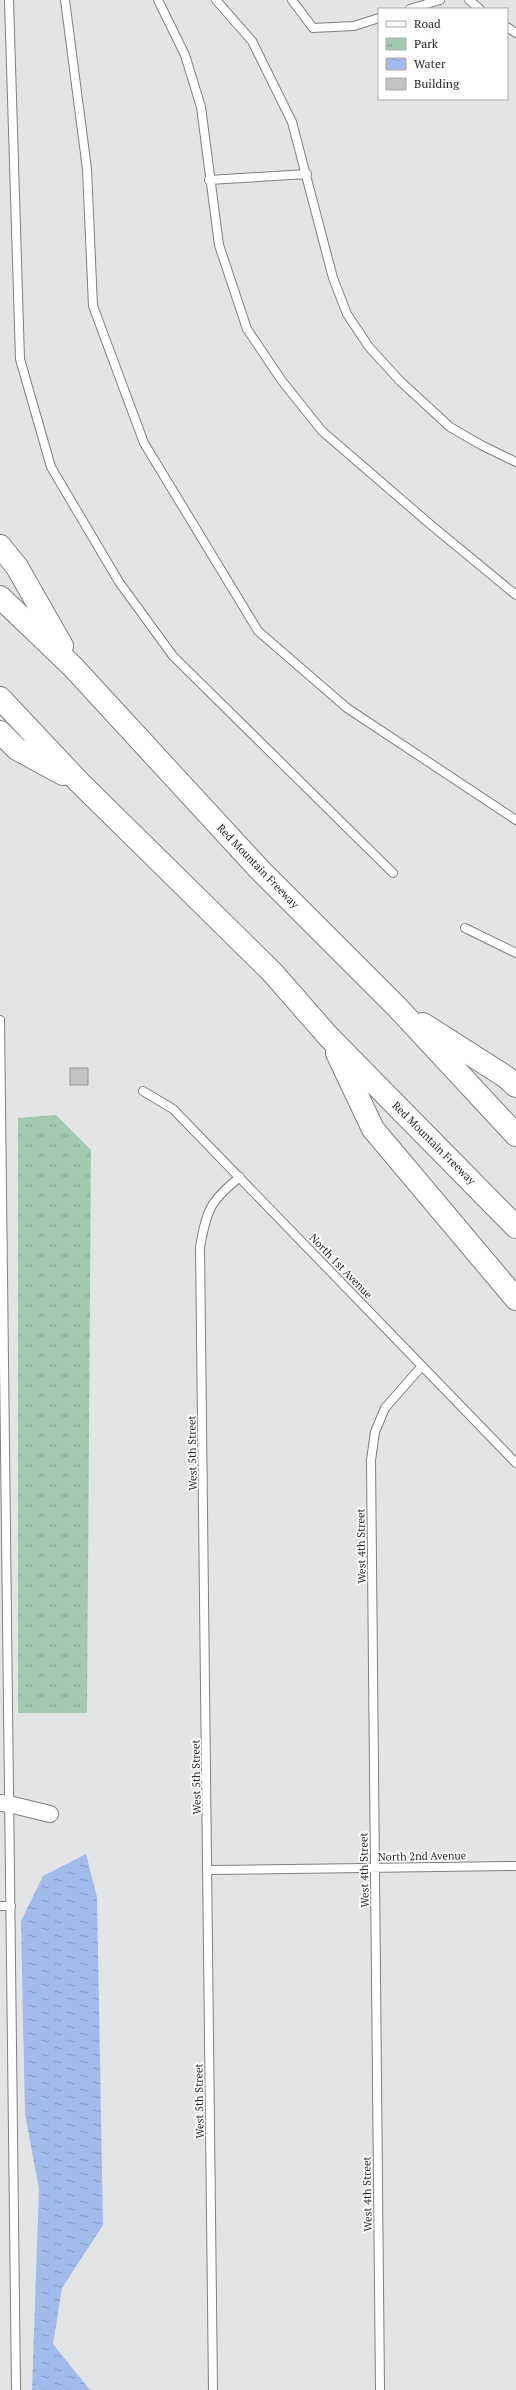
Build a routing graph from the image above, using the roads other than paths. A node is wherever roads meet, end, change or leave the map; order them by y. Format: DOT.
graph roads {
  1 [pos="9,0"];
  2 [pos="64,0"];
  3 [pos="158,0"];
  4 [pos="216,0"];
  5 [pos="292,0"];
  6 [pos="440,0"];
  7 [pos="469,0"];
  8 [pos="413,8"];
  9 [pos="479,8"];
  10 [pos="378,18"];
  11 [pos="508,28"];
  12 [pos="516,34"];
  13 [pos="307,174"];
  14 [pos="209,180"];
  15 [pos="516,462"];
  16 [pos="0,546"];
  17 [pos="516,594"];
  18 [pos="0,597"];
  19 [pos="73,667"];
  20 [pos="0,698"];
  21 [pos="0,732"];
  22 [pos="78,782"];
  23 [pos="516,820"];
  24 [pos="393,873"];
  25 [pos="465,928"];
  26 [pos="516,953"];
  27 [pos="397,1007"];
  28 [pos="0,1020"];
  29 [pos="328,1036"];
  30 [pos="516,1086"];
  31 [pos="143,1091"];
  32 [pos="516,1135"];
  33 [pos="240,1177"];
  34 [pos="516,1227"];
  35 [pos="516,1299"];
  36 [pos="422,1366"];
  37 [pos="516,1463"];
  38 [pos="5,1804"];
  39 [pos="50,1814"];
  40 [pos="516,1866"];
  41 [pos="375,1868"];
  42 [pos="208,1870"];
  43 [pos="0,1906"];
  44 [pos="11,1906"];
  45 [pos="16,2390"];
  46 [pos="213,2390"];
  47 [pos="380,2390"];
  1 -- 24 [label="lane"];
  2 -- 23 [label="lane"];
  3 -- 14 [label="lane"];
  4 -- 13 [label="lane"];
  5 -- 10 [label="lane"];
  6 -- 8 [label="lane"];
  7 -- 9 [label="lane"];
  11 -- 12 [label="lane"];
  13 -- 14 [label="lane"];
  13 -- 15 [label="lane"];
  14 -- 17 [label="lane"];
  16 -- 19 [label="highway"];
  18 -- 19 [label="highway, Red Mountain Freeway"];
  19 -- 27 [label="highway, Red Mountain Freeway"];
  20 -- 22 [label="highway, Red Mountain Freeway"];
  21 -- 22 [label="highway"];
  22 -- 29 [label="highway, Red Mountain Freeway"];
  25 -- 26 [label="lane"];
  27 -- 30 [label="highway"];
  27 -- 32 [label="highway, Red Mountain Freeway"];
  28 -- 38 [label="lane"];
  29 -- 34 [label="highway, Red Mountain Freeway"];
  29 -- 35 [label="highway"];
  31 -- 33 [label="lane, North 1st Avenue"];
  33 -- 36 [label="lane, North 1st Avenue"];
  33 -- 42 [label="lane, West 5th Street"];
  36 -- 37 [label="lane, North 1st Avenue"];
  36 -- 41 [label="lane, West 4th Street"];
  38 -- 39 [label="street"];
  38 -- 44 [label="lane"];
  40 -- 41 [label="lane, North 2nd Avenue"];
  41 -- 42 [label="lane, North 2nd Avenue"];
  41 -- 47 [label="lane, West 4th Street"];
  42 -- 46 [label="lane, West 5th Street"];
  43 -- 44 [label="lane"];
  44 -- 45 [label="lane"];
}
